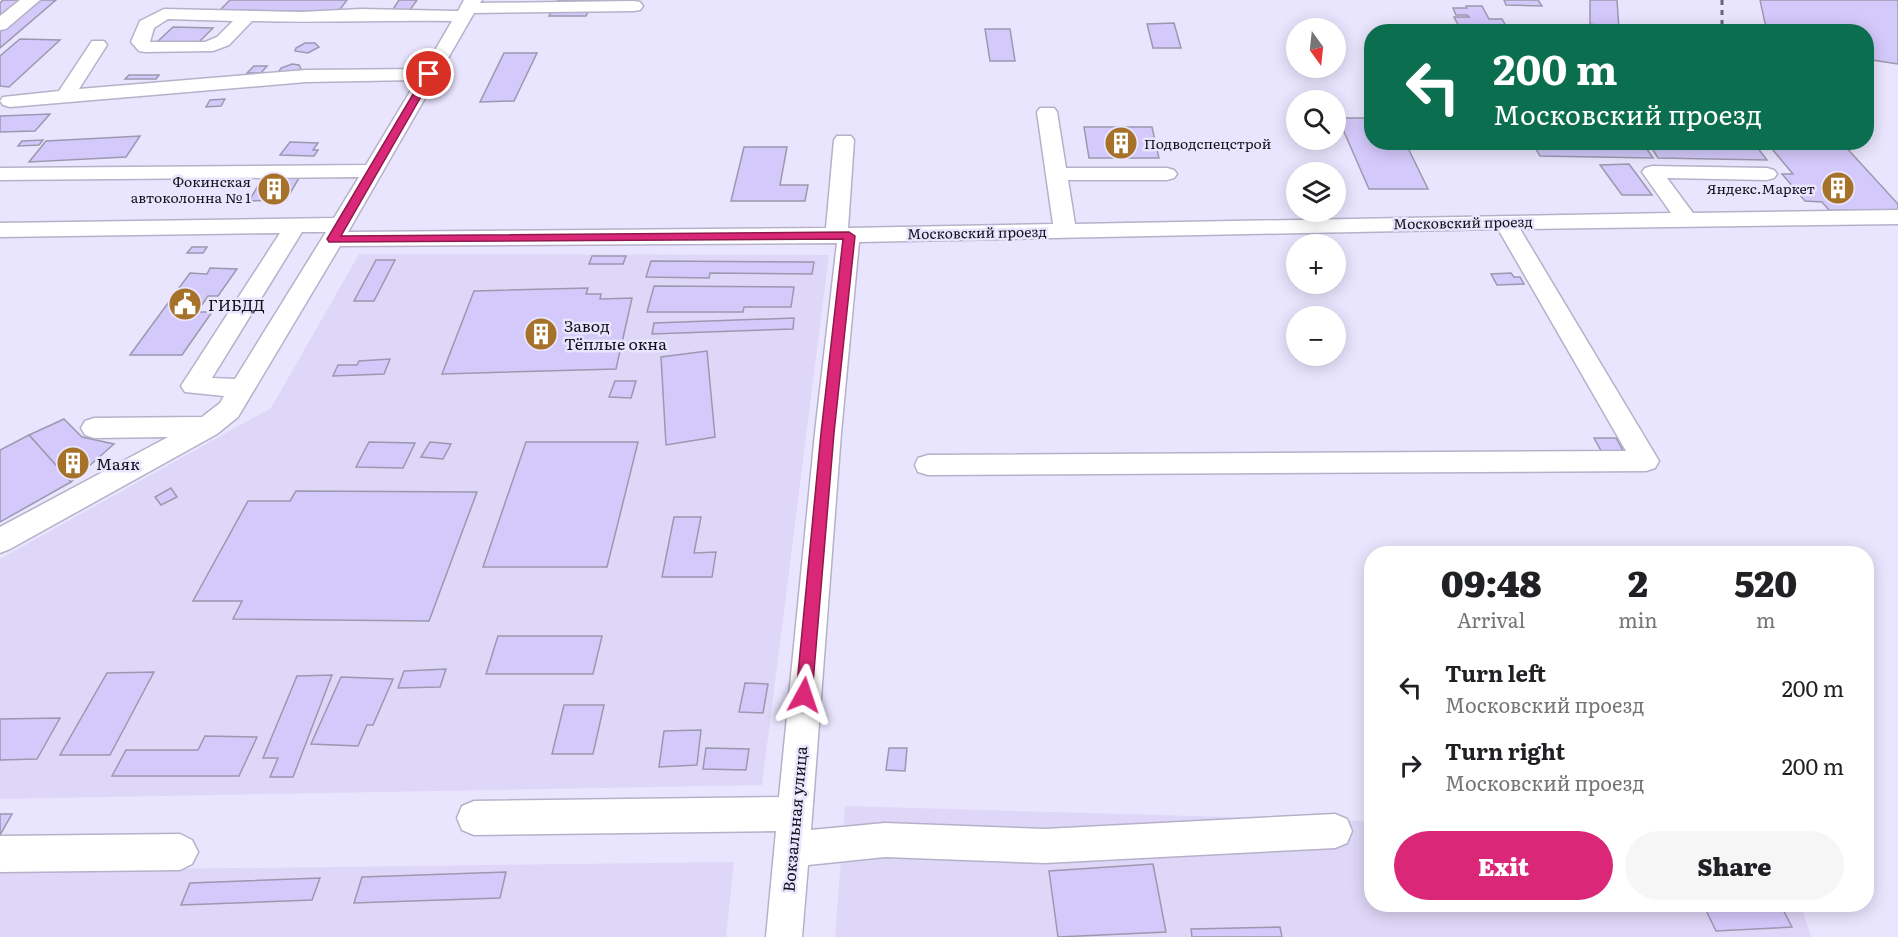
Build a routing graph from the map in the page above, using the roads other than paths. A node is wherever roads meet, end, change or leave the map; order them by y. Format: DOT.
graph roads {
  1 [pos="31,0"];
  2 [pos="634,6"];
  3 [pos="186,7"];
  4 [pos="468,8"];
  5 [pos="247,16"];
  6 [pos="0,25"];
  7 [pos="98,45"];
  8 [pos="429,74"];
  9 [pos="65,96"];
  10 [pos="10,100"];
  11 [pos="1047,112"];
  12 [pos="844,140"];
  13 [pos="374,171"];
  14 [pos="0,174"];
  15 [pos="1057,174"];
  16 [pos="1167,174"];
  17 [pos="1767,174"];
  18 [pos="1898,217"];
  19 [pos="1686,218"];
  20 [pos="1505,222"];
  21 [pos="296,226"];
  22 [pos="0,230"];
  23 [pos="1065,230"];
  24 [pos="338,232"];
  25 [pos="842,236"];
  26 [pos="244,387"];
  27 [pos="208,427"];
  28 [pos="94,428"];
  29 [pos="928,465"];
  30 [pos="0,541"];
  31 [pos="794,814"];
  32 [pos="474,818"];
  33 [pos="1335,831"];
  34 [pos="791,849"];
  35 [pos="180,852"];
  36 [pos="0,854"];
  37 [pos="784,937"];
  1 -- 6 [label="street"];
  2 -- 4 [label="street"];
  3 -- 5 [label="street"];
  3 -- 5 [label="street"];
  4 -- 5 [label="street"];
  4 -- 8 [label="street"];
  7 -- 9 [label="street"];
  8 -- 9 [label="street"];
  8 -- 13 [label="street"];
  9 -- 10 [label="street"];
  11 -- 15 [label="street"];
  12 -- 25 [label="street, Вокзальная улица"];
  13 -- 14 [label="street"];
  13 -- 24 [label="street"];
  15 -- 16 [label="street"];
  15 -- 23 [label="street"];
  17 -- 19 [label="street"];
  18 -- 19 [label="street, Московский проезд"];
  19 -- 20 [label="street, Московский проезд"];
  20 -- 23 [label="street, Московский проезд"];
  20 -- 29 [label="street"];
  21 -- 22 [label="street, Московский проезд"];
  21 -- 24 [label="street, Московский проезд"];
  21 -- 26 [label="street"];
  23 -- 25 [label="street, Московский проезд"];
  24 -- 25 [label="street, Московский проезд"];
  24 -- 26 [label="street"];
  25 -- 31 [label="street, Вокзальная улица"];
  26 -- 27 [label="street"];
  27 -- 28 [label="street"];
  27 -- 30 [label="street"];
  31 -- 32 [label="street"];
  31 -- 34 [label="street, Вокзальная улица"];
  33 -- 34 [label="street"];
  34 -- 37 [label="street, Вокзальная улица"];
  35 -- 36 [label="street"];
}
